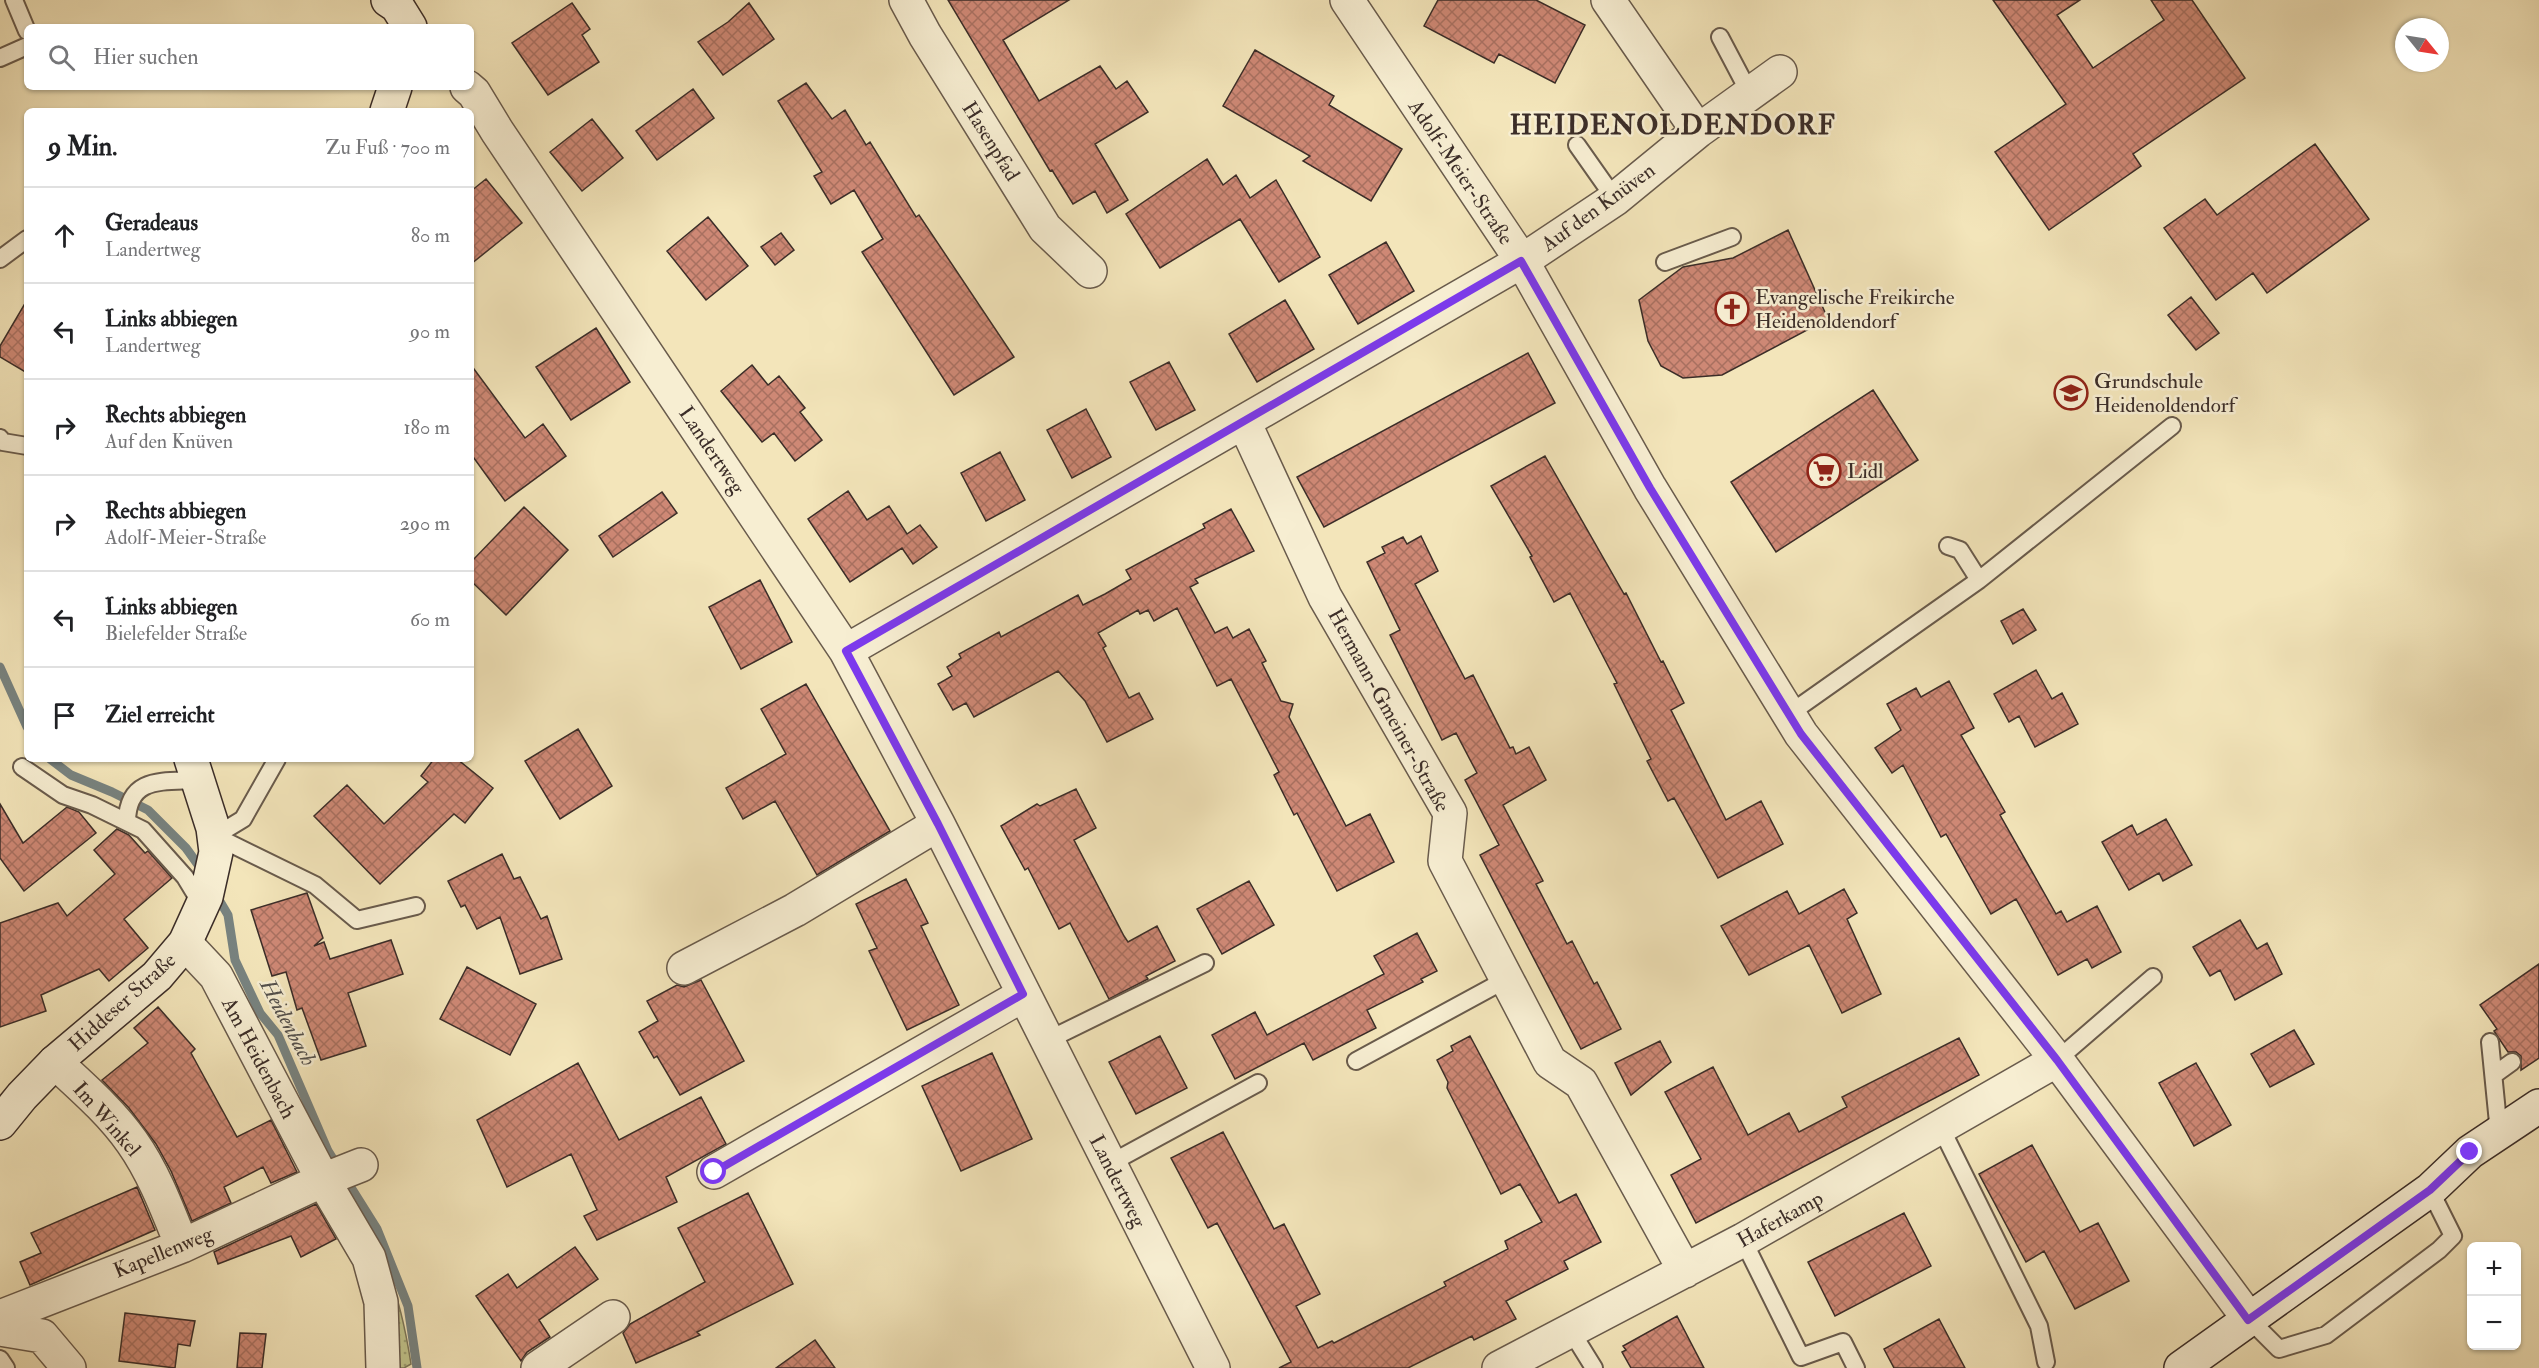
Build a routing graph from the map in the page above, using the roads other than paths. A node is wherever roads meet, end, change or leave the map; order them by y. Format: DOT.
graph roads {
  1 [pos="14,0"];
  2 [pos="388,0"];
  3 [pos="424,0"];
  4 [pos="906,0"];
  5 [pos="1347,0"];
  6 [pos="1608,0"];
  7 [pos="24,24"];
  8 [pos="410,24"];
  9 [pos="413,24"];
  10 [pos="1720,37"];
  11 [pos="24,47"];
  12 [pos="0,58"];
  13 [pos="1780,72"];
  14 [pos="394,90"];
  15 [pos="470,90"];
  16 [pos="1749,92"];
  17 [pos="388,108"];
  18 [pos="1698,131"];
  19 [pos="1577,145"];
  20 [pos="1615,199"];
  21 [pos="1732,237"];
  22 [pos="24,241"];
  23 [pos="0,259"];
  24 [pos="1521,261"];
  25 [pos="1665,262"];
  26 [pos="1090,271"];
  27 [pos="1244,422"];
  28 [pos="2172,426"];
  29 [pos="0,438"];
  30 [pos="24,446"];
  31 [pos="1948,546"];
  32 [pos="1979,580"];
  33 [pos="846,651"];
  34 [pos="1789,714"];
  35 [pos="275,762"];
  36 [pos="22,767"];
  37 [pos="194,769"];
  38 [pos="130,807"];
  39 [pos="938,824"];
  40 [pos="215,849"];
  41 [pos="204,901"];
  42 [pos="416,906"];
  43 [pos="185,943"];
  44 [pos="1205,963"];
  45 [pos="684,968"];
  46 [pos="2153,976"];
  47 [pos="1507,979"];
  48 [pos="1023,994"];
  49 [pos="1046,1041"];
  50 [pos="2490,1042"];
  51 [pos="2057,1060"];
  52 [pos="1356,1061"];
  53 [pos="55,1062"];
  54 [pos="2512,1062"];
  55 [pos="2493,1075"];
  56 [pos="1258,1083"];
  57 [pos="2539,1106"];
  58 [pos="0,1123"];
  59 [pos="1941,1128"];
  60 [pos="2499,1133"];
  61 [pos="1109,1164"];
  62 [pos="361,1165"];
  63 [pos="714,1172"];
  64 [pos="323,1180"];
  65 [pos="2430,1190"];
  66 [pos="1743,1240"];
  67 [pos="182,1246"];
  68 [pos="1685,1272"];
  69 [pos="0,1317"];
  70 [pos="613,1317"];
  71 [pos="2248,1320"];
  72 [pos="0,1329"];
  73 [pos="1571,1331"];
  74 [pos="0,1359"];
  75 [pos="2046,1362"];
  76 [pos="6,1368"];
  77 [pos="69,1368"];
  78 [pos="383,1368"];
  79 [pos="538,1368"];
  80 [pos="1213,1368"];
  81 [pos="1498,1368"];
  82 [pos="1594,1368"];
  83 [pos="1856,1368"];
  84 [pos="2181,1368"];
  1 -- 7 [label="lane"];
  2 -- 8 [label="street"];
  3 -- 9 [label="street"];
  4 -- 26 [label="street, Hasenpfad"];
  5 -- 24 [label="street, Adolf-Meier-Straße"];
  6 -- 18 [label="street"];
  10 -- 16 [label="lane"];
  11 -- 12 [label="lane"];
  13 -- 16 [label="street, Auf den Knüven"];
  14 -- 17 [label="street"];
  15 -- 33 [label="street, Landertweg"];
  16 -- 18 [label="street, Auf den Knüven"];
  18 -- 20 [label="street, Auf den Knüven"];
  19 -- 20 [label="lane"];
  20 -- 24 [label="street, Auf den Knüven"];
  21 -- 25 [label="lane"];
  22 -- 23 [label="lane"];
  24 -- 27 [label="street, Auf den Knüven"];
  24 -- 34 [label="street, Adolf-Meier-Straße"];
  27 -- 33 [label="street, Auf den Knüven"];
  27 -- 47 [label="street, Hermann-Gmeiner-Straße"];
  28 -- 32 [label="lane"];
  29 -- 30 [label="lane"];
  31 -- 32 [label="lane"];
  32 -- 34 [label="lane"];
  33 -- 39 [label="street, Landertweg"];
  34 -- 51 [label="street, Adolf-Meier-Straße"];
  35 -- 40 [label="lane"];
  36 -- 38 [label="lane"];
  37 -- 38 [label="lane"];
  37 -- 40 [label="street"];
  38 -- 41 [label="lane"];
  39 -- 45 [label="street"];
  39 -- 48 [label="street, Landertweg"];
  40 -- 41 [label="street, Hiddeser Straße"];
  40 -- 42 [label="lane"];
  41 -- 43 [label="street, Hiddeser Straße"];
  43 -- 53 [label="street, Hiddeser Straße"];
  43 -- 64 [label="street, Am Heidenbach"];
  44 -- 49 [label="lane"];
  46 -- 51 [label="lane"];
  47 -- 52 [label="lane"];
  47 -- 68 [label="street, Hermann-Gmeiner-Straße"];
  48 -- 49 [label="street, Landertweg"];
  48 -- 63 [label="street"];
  49 -- 61 [label="street, Landertweg"];
  50 -- 55 [label="lane"];
  51 -- 59 [label="street, Haferkamp"];
  51 -- 71 [label="street, Adolf-Meier-Straße"];
  53 -- 58 [label="street, Hiddeser Straße"];
  53 -- 67 [label="street, Im Winkel"];
  54 -- 55 [label="lane"];
  55 -- 60 [label="lane"];
  56 -- 61 [label="lane"];
  57 -- 60 [label="street"];
  59 -- 66 [label="street, Haferkamp"];
  59 -- 75 [label="lane"];
  60 -- 65 [label="street"];
  61 -- 80 [label="street, Landertweg"];
  62 -- 64 [label="street"];
  64 -- 67 [label="street, Kapellenweg"];
  64 -- 78 [label="street, Am Heidenbach"];
  65 -- 71 [label="street"];
  65 -- 71 [label="lane"];
  66 -- 68 [label="street, Haferkamp"];
  66 -- 83 [label="lane"];
  67 -- 69 [label="street, Kapellenweg"];
  68 -- 73 [label="street, Haferkamp"];
  70 -- 79 [label="street"];
  71 -- 84 [label="street"];
  72 -- 77 [label="street"];
  73 -- 81 [label="street, Haferkamp"];
  73 -- 82 [label="lane"];
  74 -- 76 [label="lane"];
}
